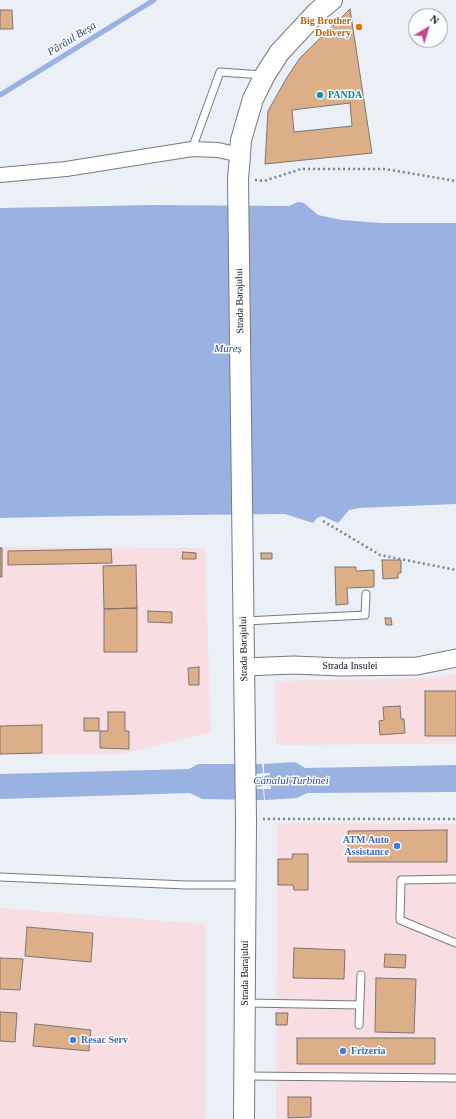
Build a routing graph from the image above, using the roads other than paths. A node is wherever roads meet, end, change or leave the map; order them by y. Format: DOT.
graph roads {
  1 [pos="332,0"];
  2 [pos="265,75"];
  3 [pos="192,149"];
  4 [pos="240,155"];
  5 [pos="0,175"];
  6 [pos="366,594"];
  7 [pos="243,621"];
  8 [pos="456,658"];
  9 [pos="244,667"];
  10 [pos="0,877"];
  11 [pos="456,879"];
  12 [pos="245,885"];
  13 [pos="456,943"];
  14 [pos="361,975"];
  15 [pos="245,1003"];
  16 [pos="360,1005"];
  17 [pos="359,1025"];
  18 [pos="244,1076"];
  19 [pos="456,1078"];
  20 [pos="244,1119"];
  1 -- 2 [label="main road, Strada Barajului"];
  2 -- 3 [label="lane"];
  2 -- 4 [label="main road, Strada Barajului"];
  3 -- 4 [label="street"];
  3 -- 5 [label="street"];
  4 -- 7 [label="main road, Strada Barajului"];
  6 -- 7 [label="lane"];
  7 -- 9 [label="main road, Strada Barajului"];
  8 -- 9 [label="street, Strada Insulei"];
  9 -- 12 [label="main road, Strada Barajului"];
  10 -- 12 [label="lane"];
  11 -- 13 [label="lane"];
  12 -- 15 [label="main road, Strada Barajului"];
  14 -- 16 [label="lane"];
  15 -- 16 [label="lane"];
  15 -- 18 [label="main road, Strada Barajului"];
  16 -- 17 [label="lane"];
  18 -- 19 [label="lane"];
  18 -- 20 [label="main road, Strada Barajului"];
}
